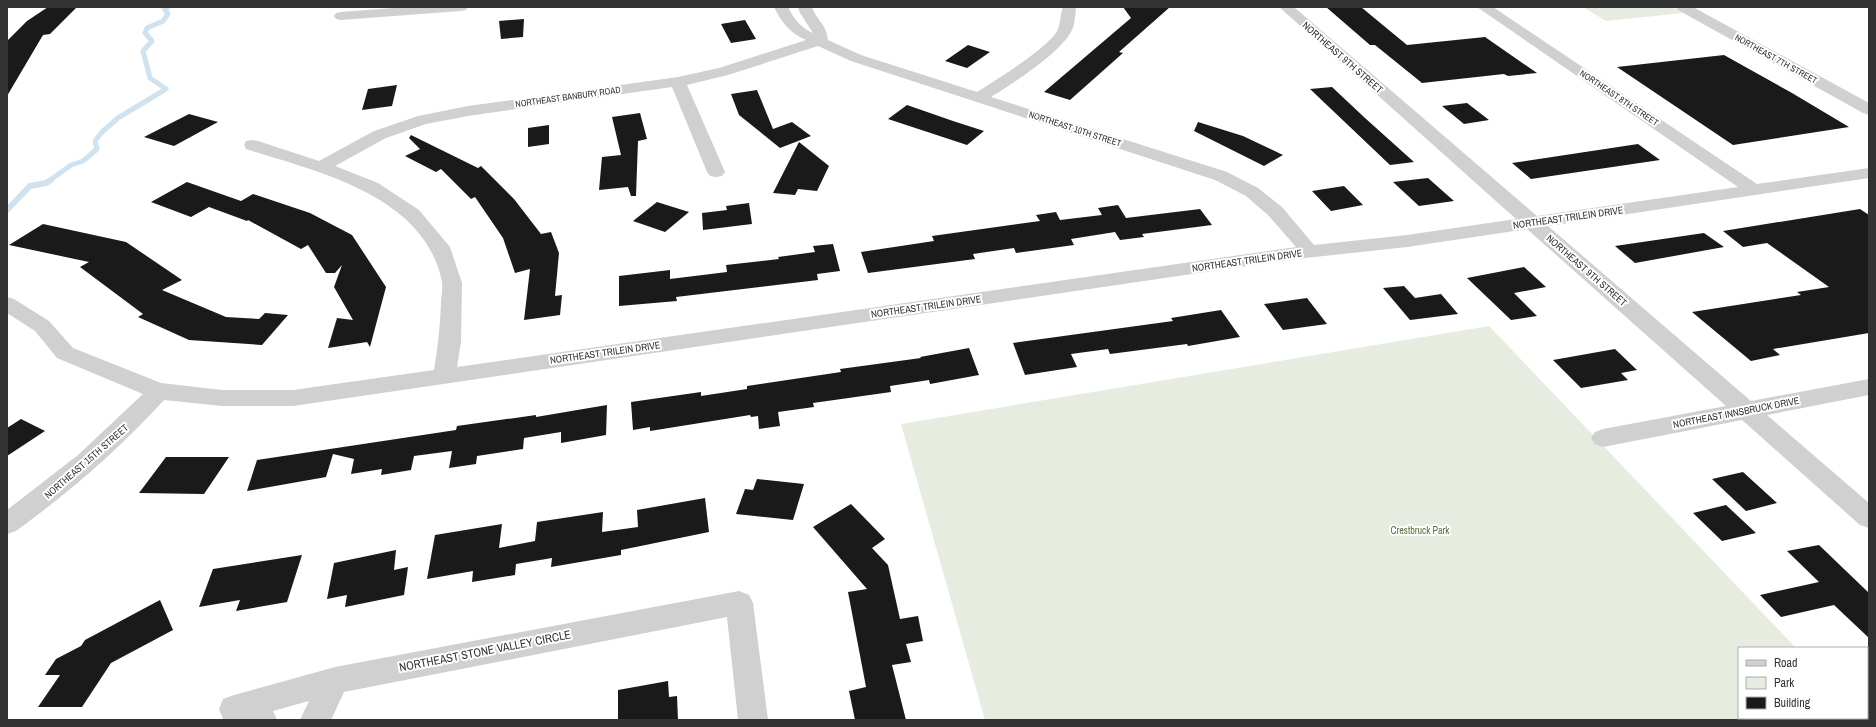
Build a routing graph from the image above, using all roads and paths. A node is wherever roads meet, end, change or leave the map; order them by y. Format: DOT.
graph roads {
  1 [pos="461,7"];
  2 [pos="781,7"];
  3 [pos="805,7"];
  4 [pos="1286,7"];
  5 [pos="1484,7"];
  6 [pos="1683,7"];
  7 [pos="1069,8"];
  8 [pos="1714,9"];
  9 [pos="341,16"];
  10 [pos="1700,16"];
  11 [pos="821,40"];
  12 [pos="678,82"];
  13 [pos="978,98"];
  14 [pos="1869,110"];
  15 [pos="252,145"];
  16 [pos="321,167"];
  17 [pos="716,172"];
  18 [pos="1869,173"];
  19 [pos="1754,190"];
  20 [pos="1532,222"];
  21 [pos="1309,251"];
  22 [pos="7,304"];
  23 [pos="444,376"];
  24 [pos="1869,387"];
  25 [pos="159,391"];
  26 [pos="1746,410"];
  27 [pos="1603,438"];
  28 [pos="1869,518"];
  29 [pos="7,524"];
  30 [pos="335,680"];
  31 [pos="262,720"];
  32 [pos="315,720"];
  33 [pos="753,720"];
  1 -- 9 [label="street"];
  2 -- 11 [label="street, NORTHEAST 10TH STREET"];
  3 -- 11 [label="street"];
  4 -- 20 [label="street, NORTHEAST 9TH STREET"];
  5 -- 19 [label="street, NORTHEAST 8TH STREET"];
  6 -- 10 [label="street, NORTHEAST 7TH STREET"];
  7 -- 13 [label="street"];
  8 -- 10 [label="street"];
  10 -- 14 [label="street, NORTHEAST 7TH STREET"];
  11 -- 12 [label="street, NORTHEAST BANBURY ROAD"];
  11 -- 13 [label="street, NORTHEAST 10TH STREET"];
  12 -- 16 [label="street, NORTHEAST BANBURY ROAD"];
  12 -- 17 [label="street"];
  13 -- 21 [label="street, NORTHEAST 10TH STREET"];
  15 -- 16 [label="street"];
  16 -- 23 [label="street"];
  18 -- 19 [label="street, NORTHEAST TRILEIN DRIVE"];
  19 -- 20 [label="street, NORTHEAST TRILEIN DRIVE"];
  20 -- 21 [label="street, NORTHEAST TRILEIN DRIVE"];
  20 -- 26 [label="street, NORTHEAST 9TH STREET"];
  21 -- 23 [label="street, NORTHEAST TRILEIN DRIVE"];
  22 -- 25 [label="street, NORTHEAST TRILEIN DRIVE"];
  23 -- 25 [label="street, NORTHEAST TRILEIN DRIVE"];
  24 -- 26 [label="street, NORTHEAST INNSBRUCK DRIVE"];
  25 -- 29 [label="street, NORTHEAST 15TH STREET"];
  26 -- 27 [label="street, NORTHEAST INNSBRUCK DRIVE"];
  26 -- 28 [label="street, NORTHEAST 9TH STREET"];
  30 -- 31 [label="street, NORTHEAST STONE VALLEY CIRCLE"];
  30 -- 32 [label="street"];
  30 -- 33 [label="street, NORTHEAST STONE VALLEY CIRCLE"];
}
